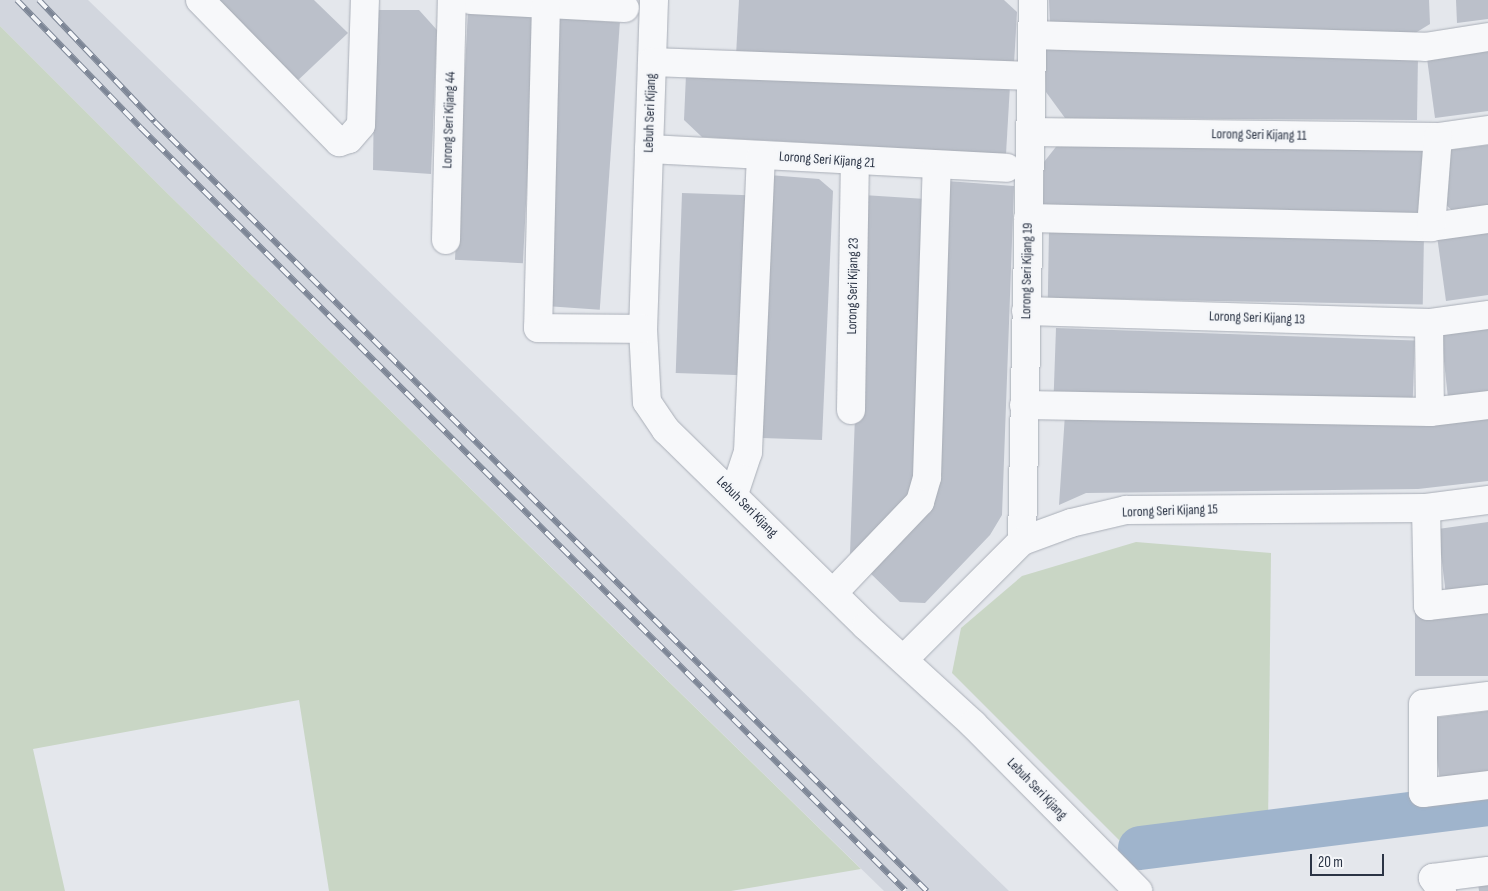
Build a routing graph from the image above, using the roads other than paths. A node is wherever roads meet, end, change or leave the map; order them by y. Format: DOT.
graph roads {
  1 [pos="200,0"];
  2 [pos="365,0"];
  3 [pos="452,0"];
  4 [pos="471,0"];
  5 [pos="654,0"];
  6 [pos="1033,0"];
  7 [pos="546,4"];
  8 [pos="625,8"];
  9 [pos="1032,35"];
  10 [pos="1488,37"];
  11 [pos="652,62"];
  12 [pos="1031,76"];
  13 [pos="1488,130"];
  14 [pos="1030,132"];
  15 [pos="1438,137"];
  16 [pos="649,149"];
  17 [pos="761,155"];
  18 [pos="855,162"];
  19 [pos="937,166"];
  20 [pos="1006,168"];
  21 [pos="1028,218"];
  22 [pos="1488,219"];
  23 [pos="1431,227"];
  24 [pos="446,240"];
  25 [pos="1026,311"];
  26 [pos="1488,314"];
  27 [pos="1429,323"];
  28 [pos="643,329"];
  29 [pos="1024,404"];
  30 [pos="1488,405"];
  31 [pos="850,410"];
  32 [pos="1430,412"];
  33 [pos="734,494"];
  34 [pos="1488,500"];
  35 [pos="1426,508"];
  36 [pos="1022,541"];
  37 [pos="833,593"];
  38 [pos="1488,599"];
  39 [pos="904,659"];
  40 [pos="1488,696"];
  41 [pos="1488,785"];
  42 [pos="1488,871"];
  43 [pos="1138,891"];
  44 [pos="1442,891"];
  1 -- 2 [label="street"];
  3 -- 24 [label="street, Lorong Seri Kijang 44"];
  4 -- 7 [label="street"];
  5 -- 11 [label="street, Lebuh Seri Kijang"];
  6 -- 9 [label="street, Lorong Seri Kijang 19"];
  7 -- 8 [label="street"];
  7 -- 28 [label="street"];
  9 -- 10 [label="street"];
  9 -- 12 [label="street, Lorong Seri Kijang 19"];
  11 -- 12 [label="street"];
  11 -- 16 [label="street, Lebuh Seri Kijang"];
  12 -- 14 [label="street, Lorong Seri Kijang 19"];
  13 -- 15 [label="street, Lorong Seri Kijang 11"];
  14 -- 15 [label="street, Lorong Seri Kijang 11"];
  14 -- 21 [label="street, Lorong Seri Kijang 19"];
  15 -- 23 [label="street"];
  16 -- 17 [label="street, Lorong Seri Kijang 21"];
  16 -- 28 [label="street, Lebuh Seri Kijang"];
  17 -- 18 [label="street, Lorong Seri Kijang 21"];
  17 -- 33 [label="street"];
  18 -- 19 [label="street, Lorong Seri Kijang 21"];
  18 -- 31 [label="street, Lorong Seri Kijang 23"];
  19 -- 20 [label="street, Lorong Seri Kijang 21"];
  19 -- 37 [label="street"];
  21 -- 23 [label="street"];
  21 -- 25 [label="street, Lorong Seri Kijang 19"];
  22 -- 23 [label="street"];
  25 -- 27 [label="street, Lorong Seri Kijang 13"];
  25 -- 29 [label="street, Lorong Seri Kijang 19"];
  26 -- 27 [label="street, Lorong Seri Kijang 13"];
  27 -- 32 [label="street"];
  28 -- 33 [label="street, Lebuh Seri Kijang"];
  29 -- 32 [label="street"];
  29 -- 36 [label="street, Lorong Seri Kijang 19"];
  30 -- 32 [label="street"];
  33 -- 37 [label="street, Lebuh Seri Kijang"];
  34 -- 35 [label="street, Lorong Seri Kijang 15"];
  35 -- 36 [label="street, Lorong Seri Kijang 15"];
  35 -- 38 [label="street"];
  36 -- 39 [label="street, Lorong Seri Kijang 15"];
  37 -- 39 [label="street, Lebuh Seri Kijang"];
  39 -- 43 [label="street, Lebuh Seri Kijang"];
  40 -- 41 [label="street"];
  42 -- 44 [label="street"];
}
